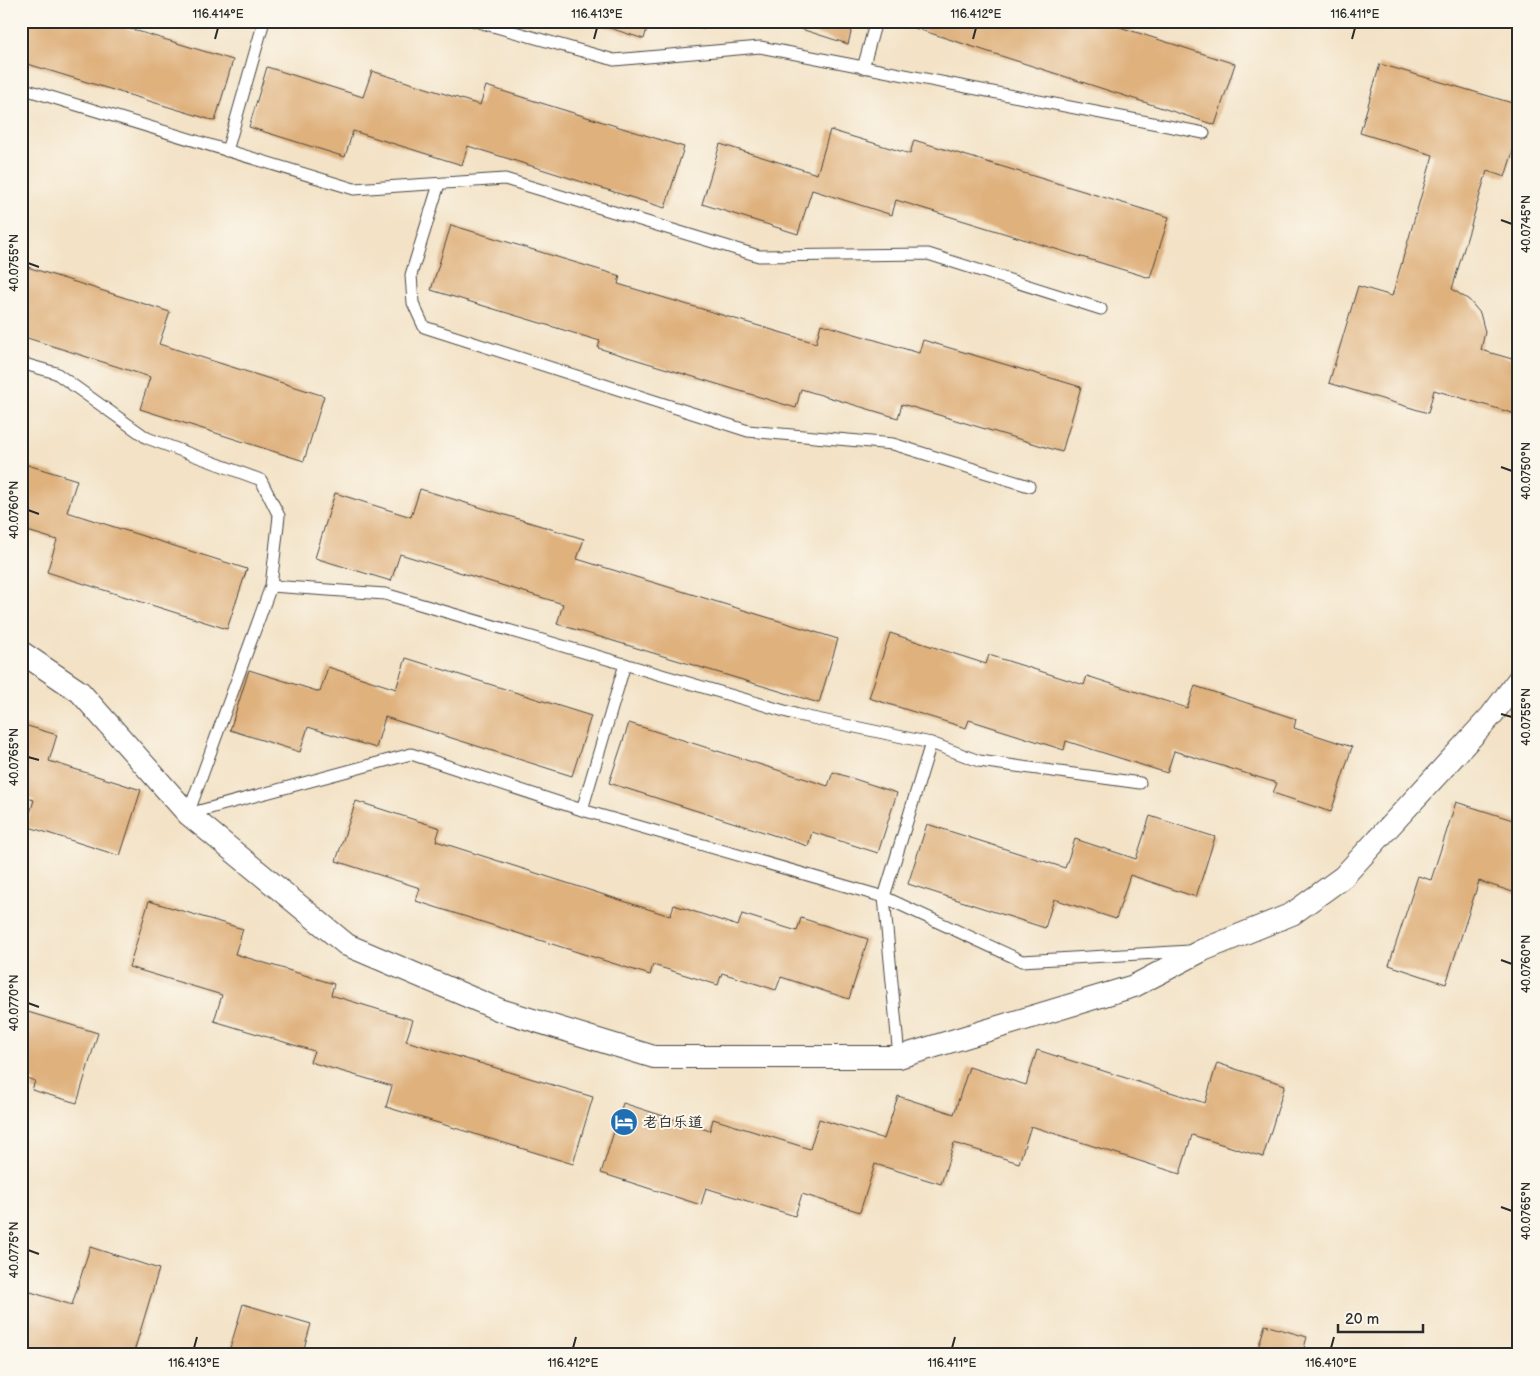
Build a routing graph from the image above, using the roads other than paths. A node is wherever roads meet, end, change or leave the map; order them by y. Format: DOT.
graph roads {
  1 [pos="264,21"];
  2 [pos="475,21"];
  3 [pos="876,21"];
  4 [pos="863,68"];
  5 [pos="21,88"];
  6 [pos="1204,133"];
  7 [pos="227,150"];
  8 [pos="439,184"];
  9 [pos="1101,309"];
  10 [pos="21,362"];
  11 [pos="1029,486"];
  12 [pos="271,586"];
  13 [pos="21,652"];
  14 [pos="625,664"];
  15 [pos="1519,679"];
  16 [pos="931,743"];
  17 [pos="1140,784"];
  18 [pos="582,810"];
  19 [pos="188,814"];
  20 [pos="884,897"];
  21 [pos="1203,950"];
  22 [pos="899,1057"];
  1 -- 7 [label="lane"];
  2 -- 4 [label="lane"];
  3 -- 4 [label="lane"];
  4 -- 6 [label="lane"];
  5 -- 7 [label="lane"];
  7 -- 8 [label="lane"];
  8 -- 9 [label="lane"];
  8 -- 11 [label="lane"];
  10 -- 12 [label="lane"];
  12 -- 14 [label="lane"];
  12 -- 19 [label="lane"];
  13 -- 19 [label="street"];
  14 -- 16 [label="lane"];
  14 -- 18 [label="lane"];
  15 -- 21 [label="street"];
  16 -- 17 [label="lane"];
  16 -- 20 [label="lane"];
  18 -- 19 [label="lane"];
  18 -- 20 [label="lane"];
  19 -- 22 [label="street"];
  20 -- 21 [label="lane"];
  20 -- 22 [label="lane"];
  21 -- 22 [label="street"];
}
